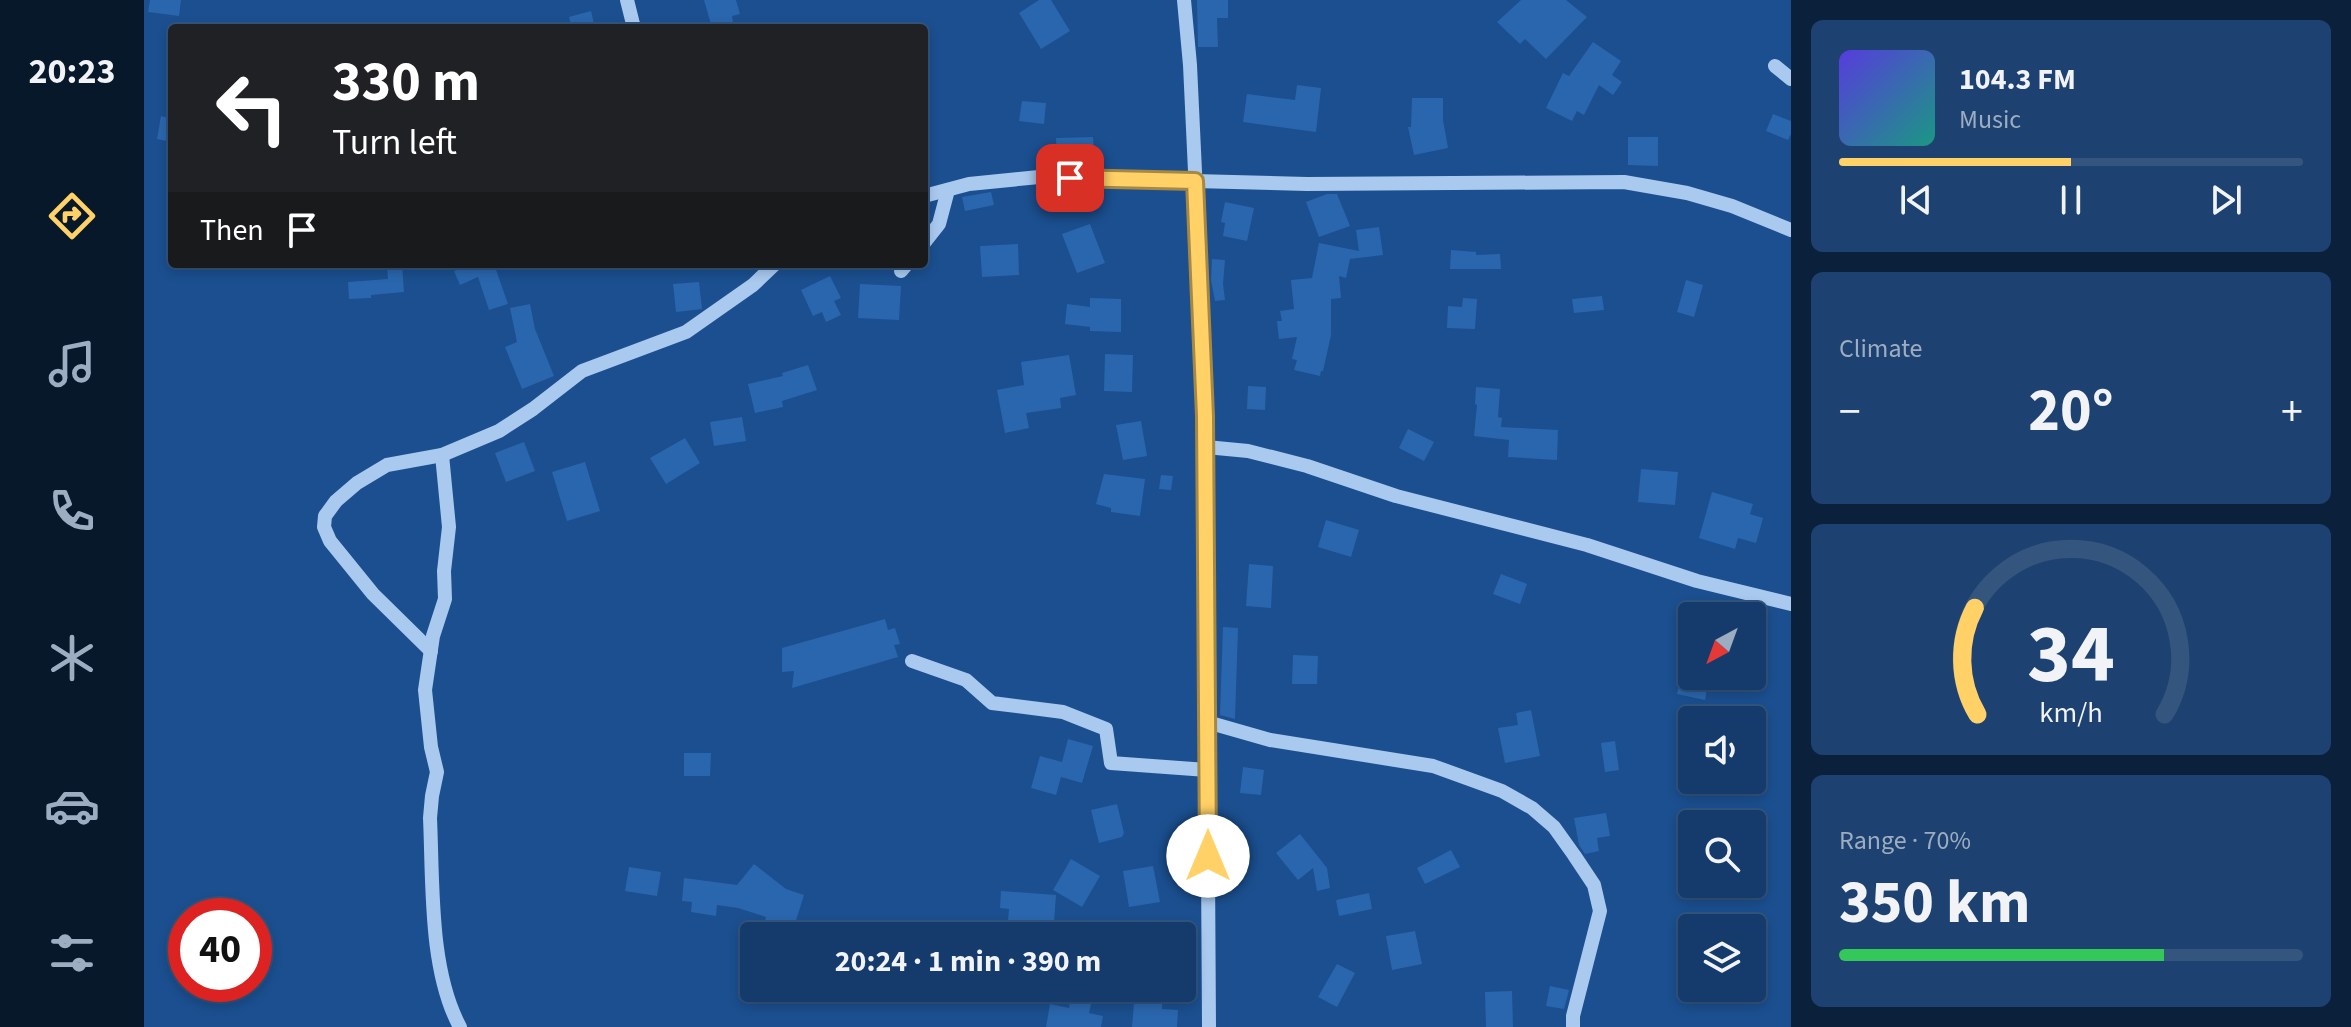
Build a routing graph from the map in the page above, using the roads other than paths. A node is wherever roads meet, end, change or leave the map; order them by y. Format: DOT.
graph roads {
  1 [pos="627,0"];
  2 [pos="1184,0"];
  3 [pos="633,24"];
  4 [pos="1775,66"];
  5 [pos="1791,79"];
  6 [pos="1195,181"];
  7 [pos="948,190"];
  8 [pos="928,195"];
  9 [pos="1791,230"];
  10 [pos="928,238"];
  11 [pos="771,268"];
  12 [pos="1206,447"];
  13 [pos="442,455"];
  14 [pos="1791,604"];
  15 [pos="431,651"];
  16 [pos="912,661"];
  17 [pos="1207,722"];
  18 [pos="1207,770"];
  19 [pos="460,1027"];
  20 [pos="1209,1027"];
  21 [pos="1573,1027"];
  1 -- 3 [label="street"];
  2 -- 6 [label="street"];
  4 -- 5 [label="street"];
  6 -- 7 [label="street"];
  6 -- 9 [label="street"];
  6 -- 12 [label="street"];
  7 -- 8 [label="street"];
  7 -- 10 [label="street"];
  11 -- 13 [label="street"];
  12 -- 14 [label="street"];
  12 -- 17 [label="street"];
  13 -- 15 [label="street"];
  13 -- 15 [label="street"];
  15 -- 19 [label="street"];
  16 -- 18 [label="street"];
  17 -- 18 [label="street"];
  17 -- 21 [label="street"];
  18 -- 20 [label="street"];
}
